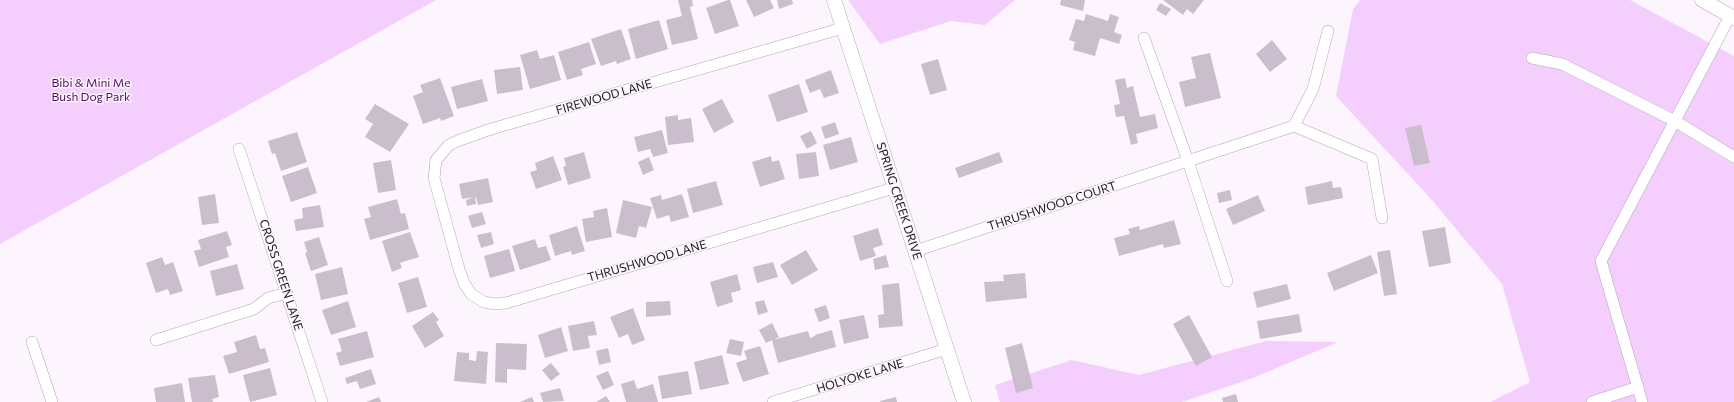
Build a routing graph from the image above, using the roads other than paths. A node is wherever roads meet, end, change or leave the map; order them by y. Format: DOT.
graph roads {
  1 [pos="834,0"];
  2 [pos="1702,0"];
  3 [pos="1733,15"];
  4 [pos="843,28"];
  5 [pos="1328,31"];
  6 [pos="1144,38"];
  7 [pos="1532,58"];
  8 [pos="1675,121"];
  9 [pos="1294,126"];
  10 [pos="239,149"];
  11 [pos="1734,157"];
  12 [pos="1188,161"];
  13 [pos="894,188"];
  14 [pos="1382,218"];
  15 [pos="447,225"];
  16 [pos="915,251"];
  17 [pos="1226,281"];
  18 [pos="287,293"];
  19 [pos="156,340"];
  20 [pos="32,342"];
  21 [pos="947,349"];
  22 [pos="1638,387"];
  23 [pos="52,402"];
  24 [pos="322,402"];
  25 [pos="773,402"];
  26 [pos="964,402"];
  27 [pos="1592,402"];
  28 [pos="1642,402"];
  1 -- 4 [label="street, SPRING CREEK DRIVE"];
  2 -- 3 [label="street"];
  3 -- 8 [label="street"];
  4 -- 13 [label="street, SPRING CREEK DRIVE"];
  4 -- 15 [label="street, FIREWOOD LANE"];
  5 -- 9 [label="street"];
  6 -- 12 [label="street"];
  7 -- 8 [label="street"];
  8 -- 11 [label="street"];
  8 -- 22 [label="street"];
  9 -- 12 [label="street, THRUSHWOOD COURT"];
  9 -- 14 [label="street"];
  10 -- 18 [label="street, CROSS GREEN LANE"];
  12 -- 16 [label="street, THRUSHWOOD COURT"];
  12 -- 17 [label="street"];
  13 -- 15 [label="street, THRUSHWOOD LANE"];
  13 -- 16 [label="street, SPRING CREEK DRIVE"];
  16 -- 21 [label="street, SPRING CREEK DRIVE"];
  18 -- 19 [label="street"];
  18 -- 24 [label="street, CROSS GREEN LANE"];
  20 -- 23 [label="street"];
  21 -- 25 [label="street, HOLYOKE LANE"];
  21 -- 26 [label="street, SPRING CREEK DRIVE"];
  22 -- 27 [label="street"];
  22 -- 28 [label="street"];
}
